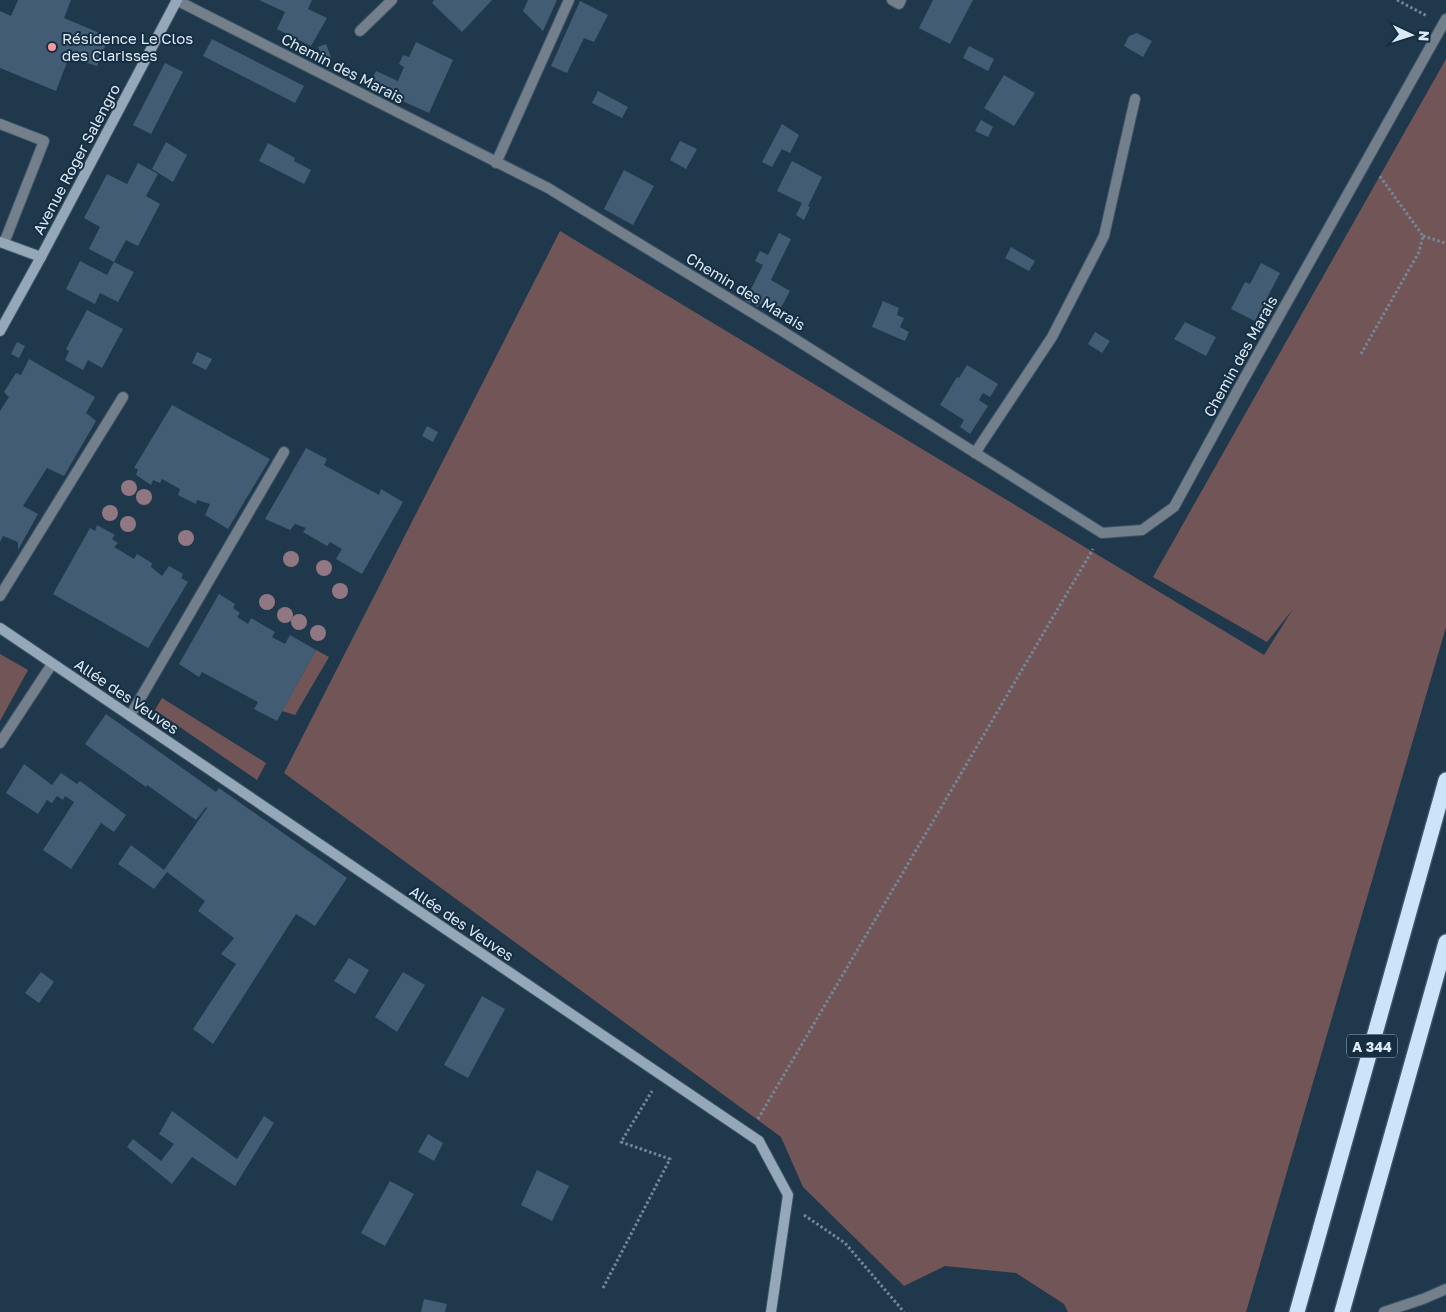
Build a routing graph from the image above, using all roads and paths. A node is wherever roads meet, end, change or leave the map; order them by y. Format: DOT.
graph roads {
  1 [pos="177,0"];
  2 [pos="392,0"];
  3 [pos="569,0"];
  4 [pos="892,0"];
  5 [pos="901,0"];
  6 [pos="1397,0"];
  7 [pos="1444,22"];
  8 [pos="360,31"];
  9 [pos="1136,99"];
  10 [pos="0,124"];
  11 [pos="496,162"];
  12 [pos="1363,166"];
  13 [pos="1423,236"];
  14 [pos="1446,241"];
  15 [pos="2,242"];
  16 [pos="41,258"];
  17 [pos="0,331"];
  18 [pos="1361,354"];
  19 [pos="123,397"];
  20 [pos="284,452"];
  21 [pos="975,453"];
  22 [pos="1102,533"];
  23 [pos="0,596"];
  24 [pos="0,628"];
  25 [pos="52,664"];
  26 [pos="130,716"];
  27 [pos="0,743"];
  28 [pos="1446,780"];
  29 [pos="1446,942"];
  30 [pos="662,1076"];
  31 [pos="749,1134"];
  32 [pos="786,1214"];
  33 [pos="603,1288"];
  34 [pos="1446,1289"];
  35 [pos="771,1312"];
  36 [pos="904,1312"];
  37 [pos="1297,1312"];
  38 [pos="1342,1312"];
  39 [pos="1384,1312"];
  1 -- 11 [label="street, Chemin des Marais"];
  1 -- 16 [label="street, Avenue Roger Salengro"];
  2 -- 8 [label="street"];
  3 -- 11 [label="street"];
  4 -- 5 [label="street"];
  6 -- 7 [label="path"];
  7 -- 12 [label="street, Chemin des Marais"];
  9 -- 21 [label="street"];
  10 -- 15 [label="street"];
  11 -- 21 [label="street, Chemin des Marais"];
  12 -- 13 [label="path"];
  12 -- 22 [label="street, Chemin des Marais"];
  13 -- 14 [label="path"];
  13 -- 18 [label="path"];
  15 -- 16 [label="street"];
  16 -- 17 [label="street, Avenue Roger Salengro"];
  19 -- 23 [label="street"];
  20 -- 26 [label="street"];
  21 -- 22 [label="street, Chemin des Marais"];
  22 -- 31 [label="path"];
  24 -- 25 [label="street, Allée des Veuves"];
  25 -- 26 [label="street, Allée des Veuves"];
  25 -- 27 [label="street"];
  26 -- 30 [label="street, Allée des Veuves"];
  28 -- 37 [label="highway, A 344"];
  29 -- 38 [label="highway, A 344"];
  30 -- 31 [label="street, Allée des Veuves"];
  30 -- 33 [label="path"];
  31 -- 32 [label="street, Allée des Veuves"];
  32 -- 35 [label="street, Allée des Veuves"];
  32 -- 36 [label="path"];
  34 -- 39 [label="street"];
}
